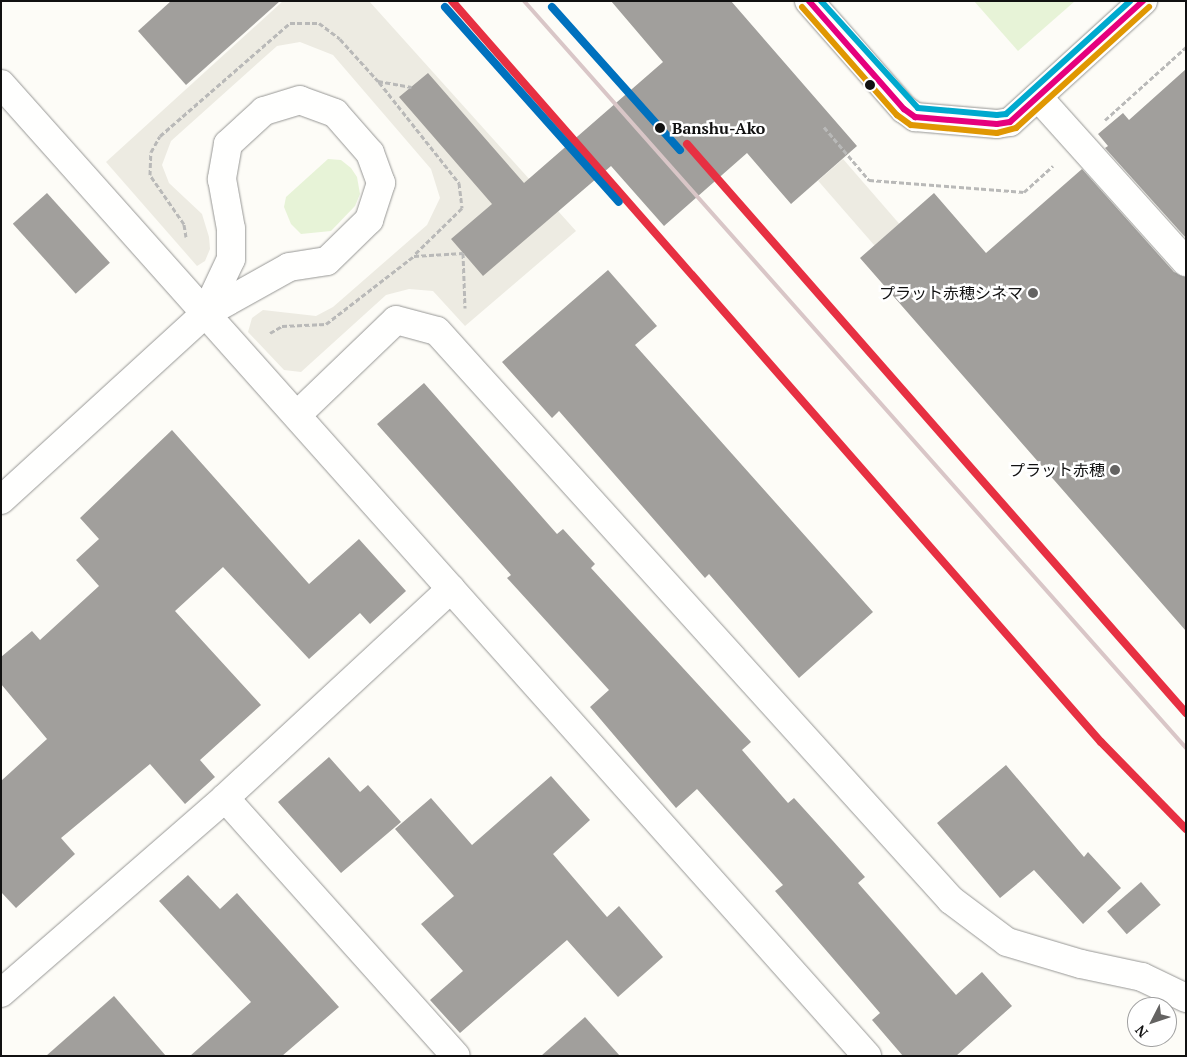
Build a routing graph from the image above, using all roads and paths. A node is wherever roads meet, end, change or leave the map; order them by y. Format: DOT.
graph roads {
  1 [pos="809,1"];
  2 [pos="1143,1"];
  3 [pos="378,81"];
  4 [pos="1,84"];
  5 [pos="1038,96"];
  6 [pos="414,256"];
  7 [pos="1186,262"];
  8 [pos="205,314"];
  9 [pos="465,317"];
  10 [pos="265,336"];
  11 [pos="297,415"];
  12 [pos="1,500"];
  13 [pos="451,589"];
  14 [pos="225,798"];
  15 [pos="1,993"];
  16 [pos="1186,998"];
  17 [pos="456,1056"];
  18 [pos="867,1056"];
  1 -- 5 [label="street"];
  2 -- 5 [label="street"];
  3 -- 6 [label="path"];
  4 -- 8 [label="street"];
  5 -- 7 [label="street"];
  6 -- 9 [label="path"];
  6 -- 10 [label="path"];
  8 -- 8 [label="street"];
  8 -- 11 [label="street"];
  8 -- 12 [label="street"];
  11 -- 13 [label="street"];
  11 -- 16 [label="street"];
  13 -- 14 [label="street"];
  13 -- 18 [label="street"];
  14 -- 15 [label="street"];
  14 -- 17 [label="street"];
}
